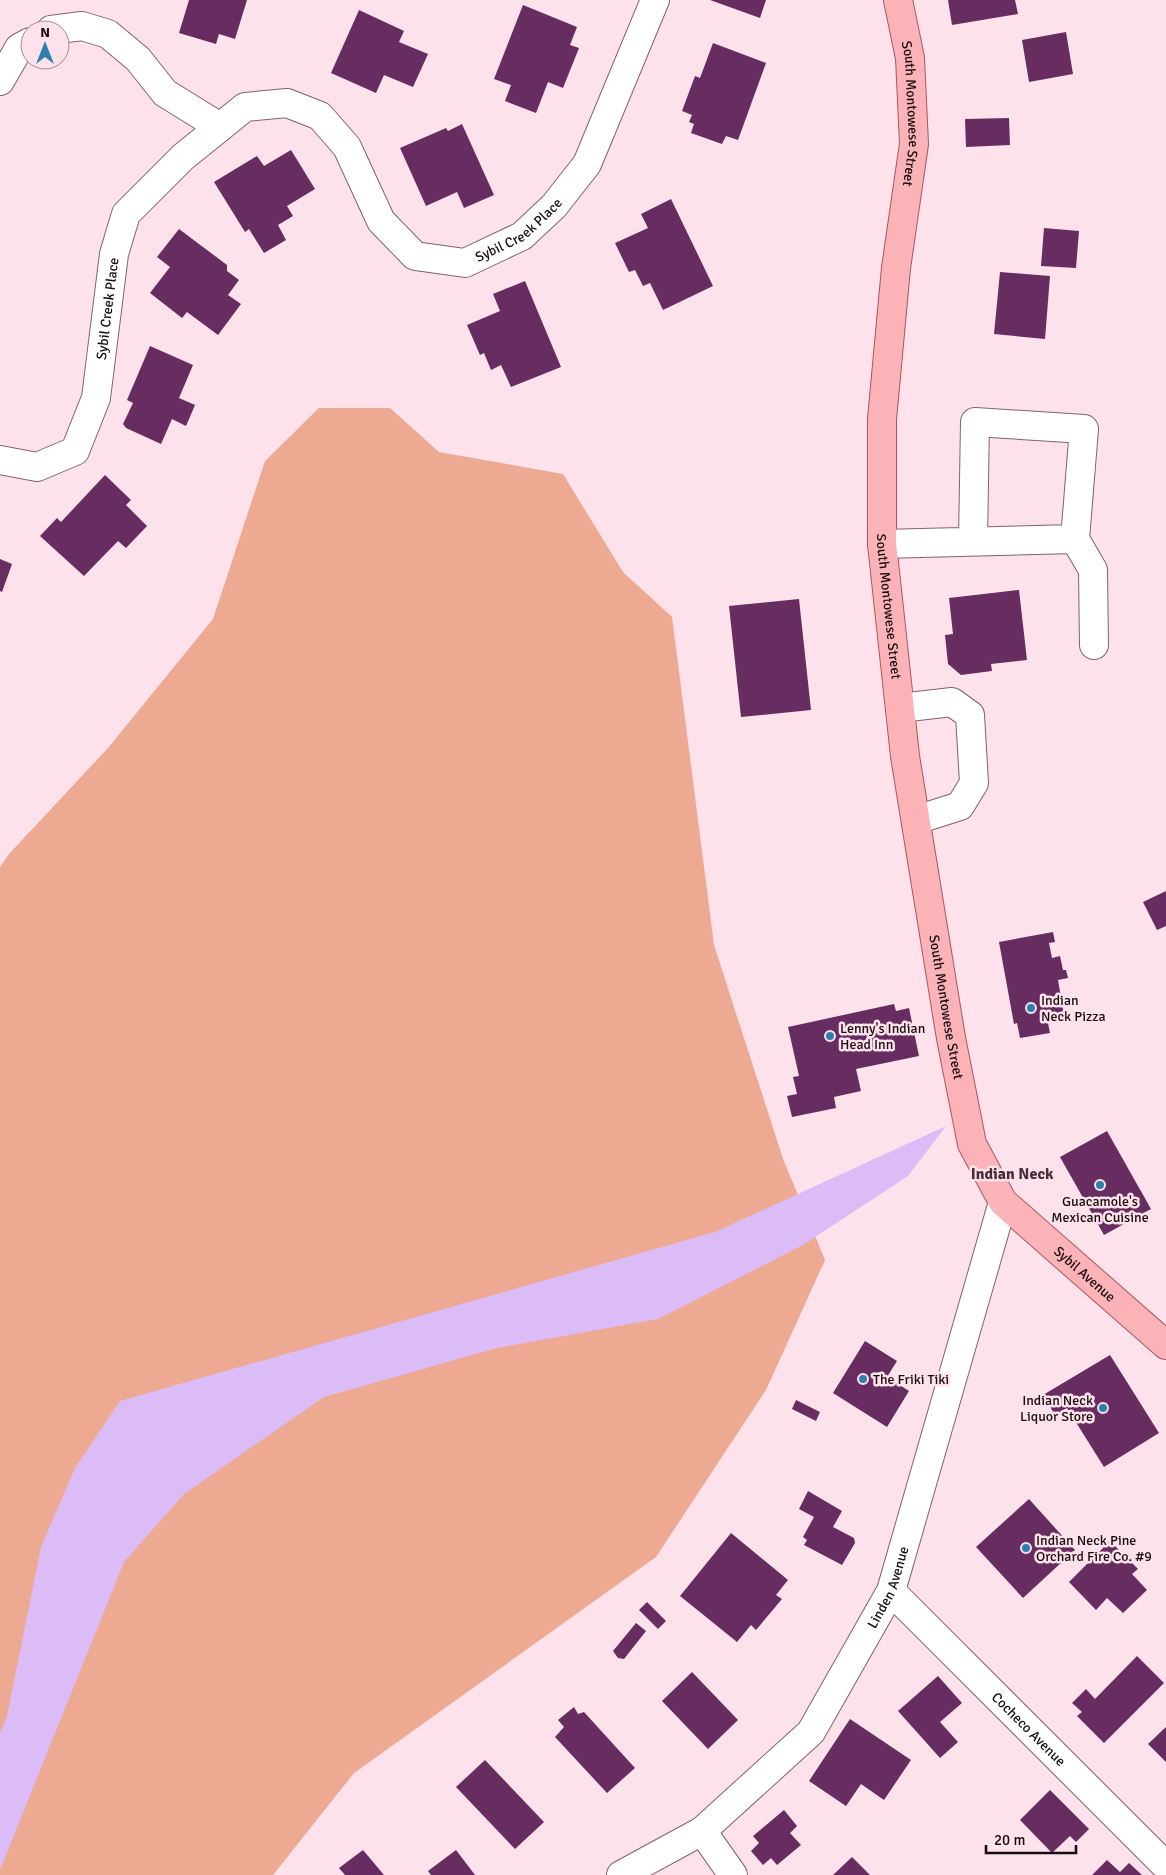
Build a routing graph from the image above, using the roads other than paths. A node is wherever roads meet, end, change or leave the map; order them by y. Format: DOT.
graph roads {
  1 [pos="655,0"];
  2 [pos="898,0"];
  3 [pos="70,28"];
  4 [pos="20,48"];
  5 [pos="0,81"];
  6 [pos="220,127"];
  7 [pos="0,460"];
  8 [pos="1075,539"];
  9 [pos="973,541"];
  10 [pos="882,544"];
  11 [pos="1094,645"];
  12 [pos="900,708"];
  13 [pos="916,820"];
  14 [pos="1003,1202"];
  15 [pos="1166,1345"];
  16 [pos="891,1591"];
  17 [pos="702,1831"];
  18 [pos="1166,1866"];
  19 [pos="621,1875"];
  20 [pos="733,1875"];
  1 -- 6 [label="street, Sybil Creek Place"];
  2 -- 10 [label="main road, South Montowese Street"];
  3 -- 6 [label="street"];
  4 -- 5 [label="street"];
  6 -- 7 [label="street, Sybil Creek Place"];
  8 -- 9 [label="street"];
  8 -- 9 [label="street"];
  8 -- 11 [label="street"];
  9 -- 10 [label="street"];
  10 -- 12 [label="main road, South Montowese Street"];
  12 -- 13 [label="main road, South Montowese Street"];
  12 -- 13 [label="street"];
  13 -- 14 [label="main road, South Montowese Street"];
  14 -- 15 [label="main road, Sybil Avenue"];
  14 -- 16 [label="street, Linden Avenue"];
  16 -- 17 [label="street, Linden Avenue"];
  16 -- 18 [label="street, Cocheco Avenue"];
  17 -- 19 [label="street, Linden Avenue"];
  17 -- 20 [label="street"];
}
